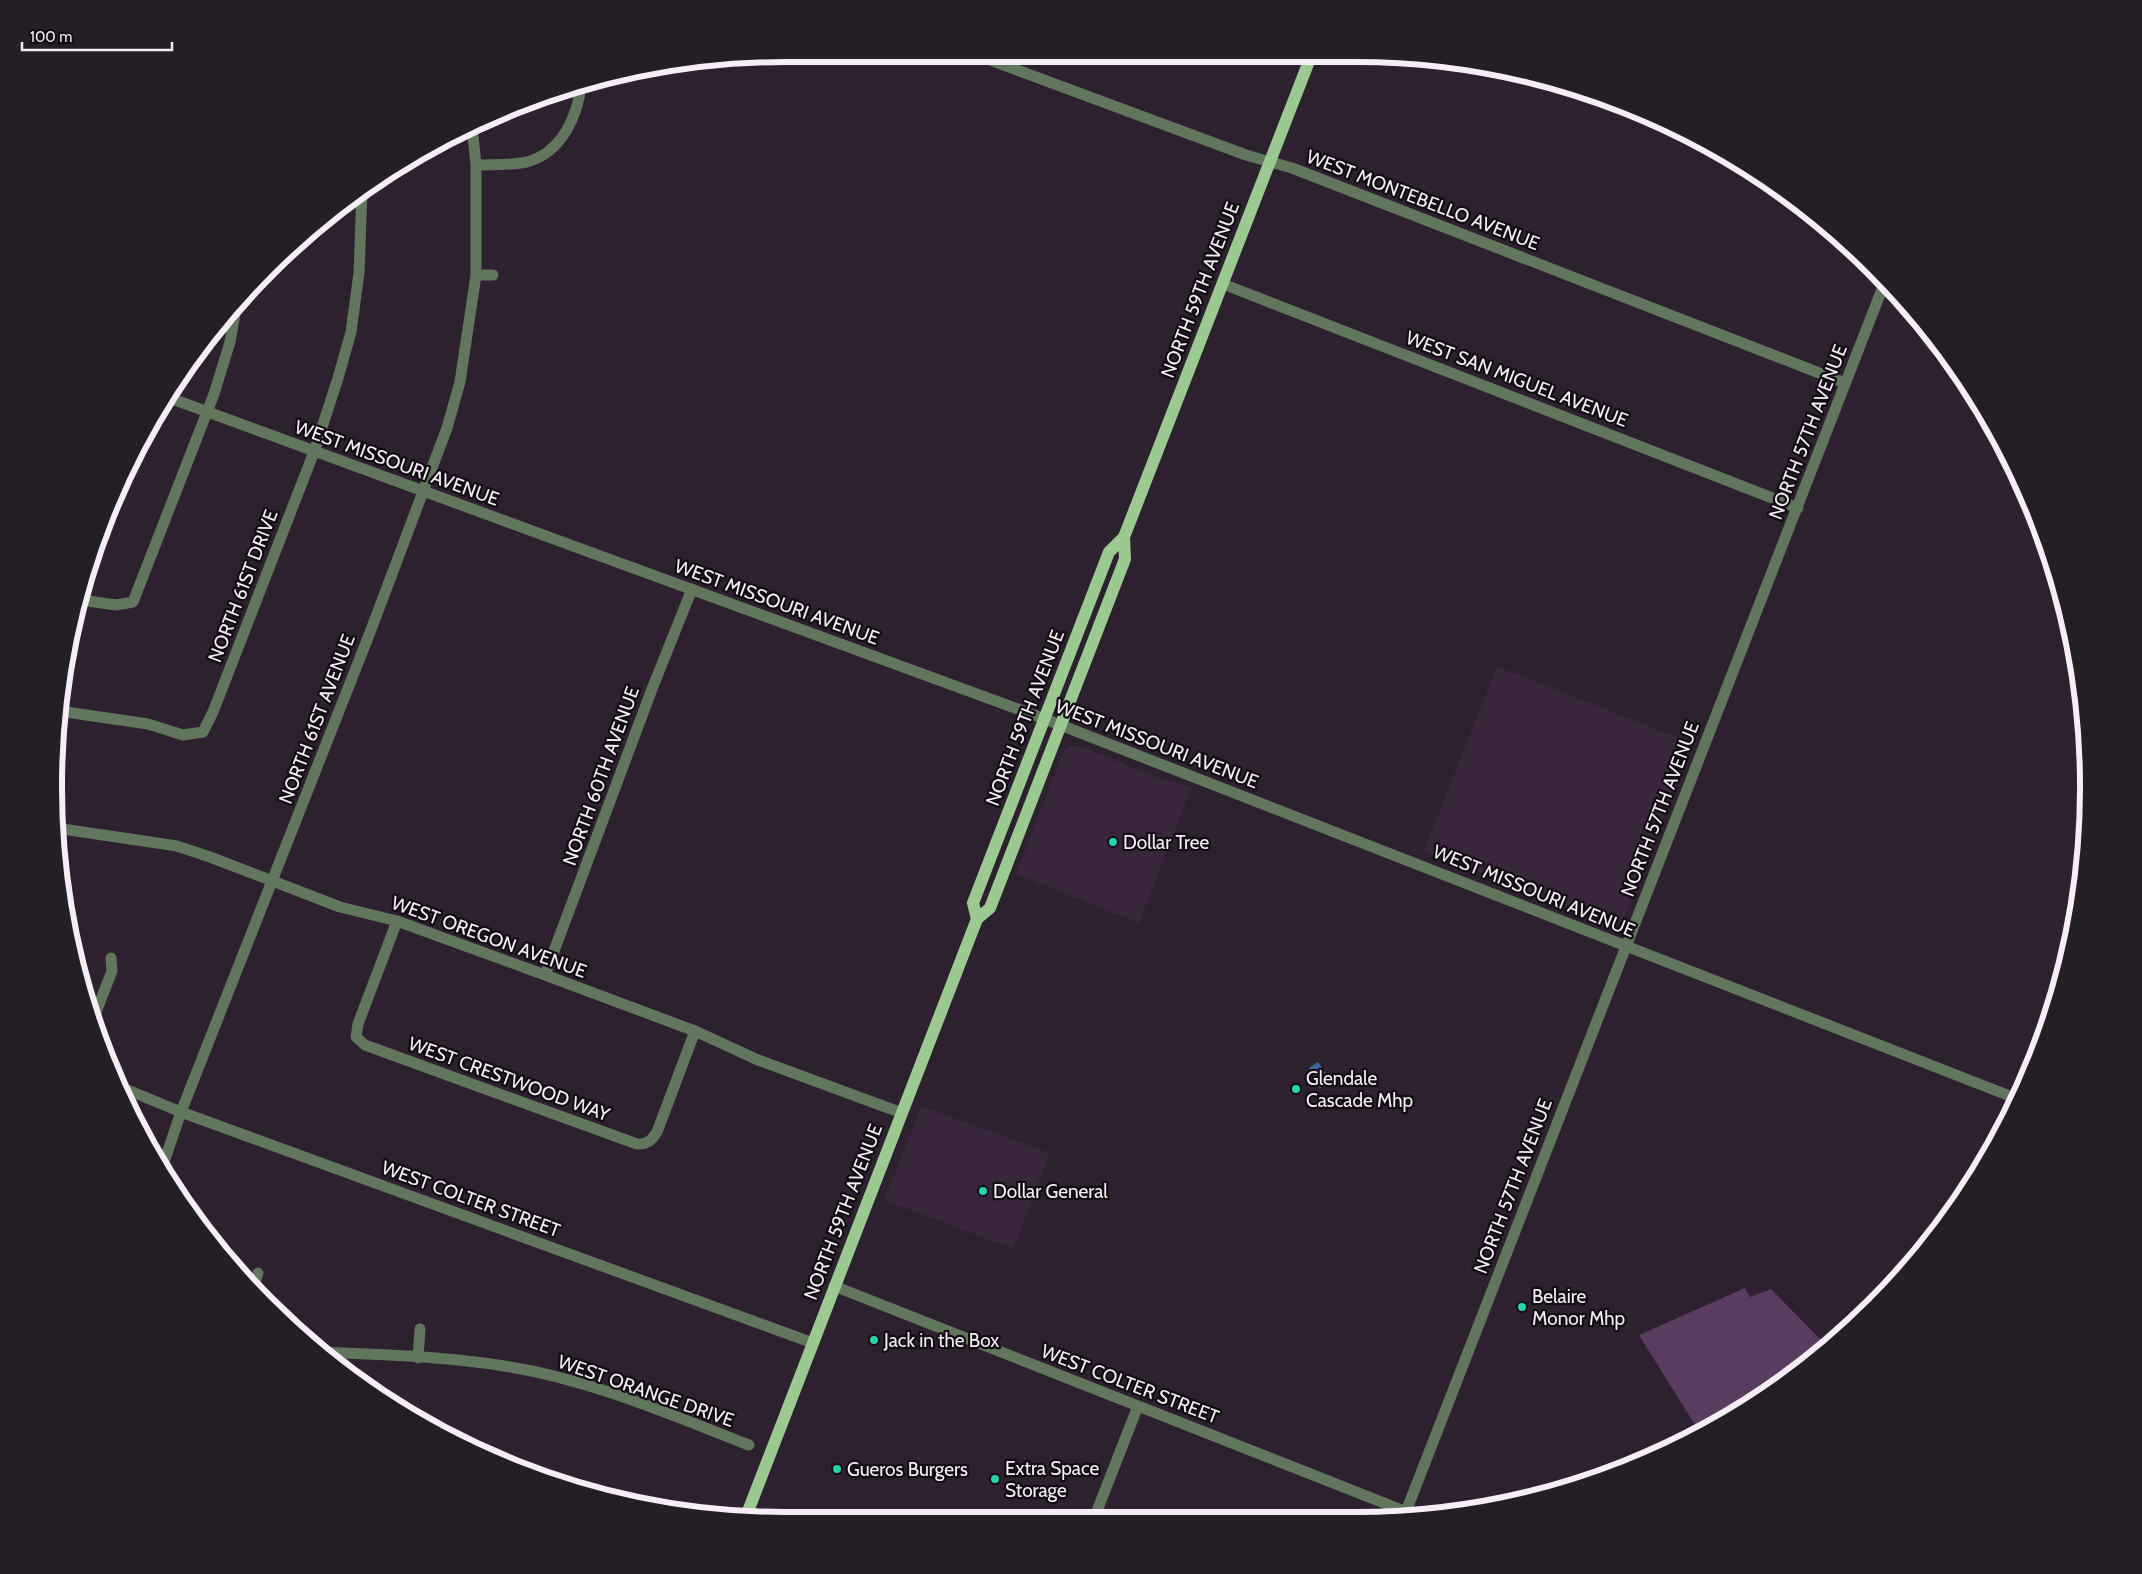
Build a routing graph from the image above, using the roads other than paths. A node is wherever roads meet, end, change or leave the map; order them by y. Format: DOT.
graph roads {
  1 [pos="996,62"];
  2 [pos="1309,62"];
  3 [pos="580,93"];
  4 [pos="473,134"];
  5 [pos="1270,161"];
  6 [pos="476,165"];
  7 [pos="362,201"];
  8 [pos="476,274"];
  9 [pos="493,275"];
  10 [pos="1223,284"];
  11 [pos="1882,290"];
  12 [pos="234,319"];
  13 [pos="1845,383"];
  14 [pos="175,401"];
  15 [pos="207,412"];
  16 [pos="314,452"];
  17 [pos="424,492"];
  18 [pos="1798,508"];
  19 [pos="1124,537"];
  20 [pos="692,590"];
  21 [pos="87,601"];
  22 [pos="67,712"];
  23 [pos="1045,719"];
  24 [pos="1061,725"];
  25 [pos="64,829"];
  26 [pos="272,881"];
  27 [pos="977,918"];
  28 [pos="397,921"];
  29 [pos="1625,946"];
  30 [pos="111,958"];
  31 [pos="545,975"];
  32 [pos="97,1009"];
  33 [pos="695,1031"];
  34 [pos="130,1091"];
  35 [pos="2010,1096"];
  36 [pos="181,1112"];
  37 [pos="902,1113"];
  38 [pos="165,1158"];
  39 [pos="258,1273"];
  40 [pos="256,1279"];
  41 [pos="834,1286"];
  42 [pos="420,1329"];
  43 [pos="813,1343"];
  44 [pos="335,1353"];
  45 [pos="418,1358"];
  46 [pos="1138,1406"];
  47 [pos="749,1445"];
  48 [pos="1409,1509"];
  49 [pos="748,1510"];
  50 [pos="1401,1510"];
  51 [pos="1097,1512"];
  1 -- 5 [label="street, WEST MONTEBELLO AVENUE"];
  2 -- 5 [label="main road, NORTH 59TH AVENUE"];
  3 -- 6 [label="street"];
  4 -- 6 [label="street, NORTH 61ST AVENUE"];
  5 -- 10 [label="main road, NORTH 59TH AVENUE"];
  5 -- 13 [label="street, WEST MONTEBELLO AVENUE"];
  6 -- 8 [label="street, NORTH 61ST AVENUE"];
  7 -- 16 [label="street, NORTH 61ST DRIVE"];
  8 -- 9 [label="street"];
  8 -- 17 [label="street, NORTH 61ST AVENUE"];
  10 -- 18 [label="street, WEST SAN MIGUEL AVENUE"];
  10 -- 19 [label="main road, NORTH 59TH AVENUE"];
  11 -- 13 [label="street, NORTH 57TH AVENUE"];
  12 -- 15 [label="street"];
  13 -- 18 [label="street, NORTH 57TH AVENUE"];
  14 -- 15 [label="street, WEST MISSOURI AVENUE"];
  15 -- 16 [label="street, WEST MISSOURI AVENUE"];
  15 -- 21 [label="street"];
  16 -- 17 [label="street, WEST MISSOURI AVENUE"];
  16 -- 22 [label="street, NORTH 61ST DRIVE"];
  17 -- 20 [label="street, WEST MISSOURI AVENUE"];
  17 -- 26 [label="street, NORTH 61ST AVENUE"];
  18 -- 29 [label="street, NORTH 57TH AVENUE"];
  19 -- 23 [label="main road, NORTH 59TH AVENUE"];
  19 -- 24 [label="main road, NORTH 59TH AVENUE"];
  20 -- 23 [label="street, WEST MISSOURI AVENUE"];
  20 -- 31 [label="street, NORTH 60TH AVENUE"];
  23 -- 24 [label="street, WEST MISSOURI AVENUE"];
  23 -- 27 [label="main road, NORTH 59TH AVENUE"];
  24 -- 27 [label="main road, NORTH 59TH AVENUE"];
  24 -- 29 [label="street, WEST MISSOURI AVENUE"];
  25 -- 26 [label="street, WEST OREGON AVENUE"];
  26 -- 28 [label="street, WEST OREGON AVENUE"];
  26 -- 36 [label="street, NORTH 61ST AVENUE"];
  27 -- 37 [label="main road, NORTH 59TH AVENUE"];
  28 -- 31 [label="street, WEST OREGON AVENUE"];
  28 -- 33 [label="street, WEST CRESTWOOD WAY"];
  29 -- 35 [label="street, WEST MISSOURI AVENUE"];
  29 -- 48 [label="street, NORTH 57TH AVENUE"];
  30 -- 32 [label="street"];
  31 -- 33 [label="street, WEST OREGON AVENUE"];
  33 -- 37 [label="street, WEST OREGON AVENUE"];
  34 -- 36 [label="street, WEST COLTER STREET"];
  36 -- 38 [label="street, NORTH 61ST AVENUE"];
  36 -- 43 [label="street, WEST COLTER STREET"];
  37 -- 41 [label="main road, NORTH 59TH AVENUE"];
  39 -- 40 [label="street"];
  41 -- 43 [label="main road, NORTH 59TH AVENUE"];
  41 -- 46 [label="street, WEST COLTER STREET"];
  42 -- 45 [label="street"];
  43 -- 49 [label="main road, NORTH 59TH AVENUE"];
  44 -- 45 [label="street, WEST ORANGE DRIVE"];
  45 -- 47 [label="street, WEST ORANGE DRIVE"];
  46 -- 50 [label="street, WEST COLTER STREET"];
  46 -- 51 [label="street"];
}
